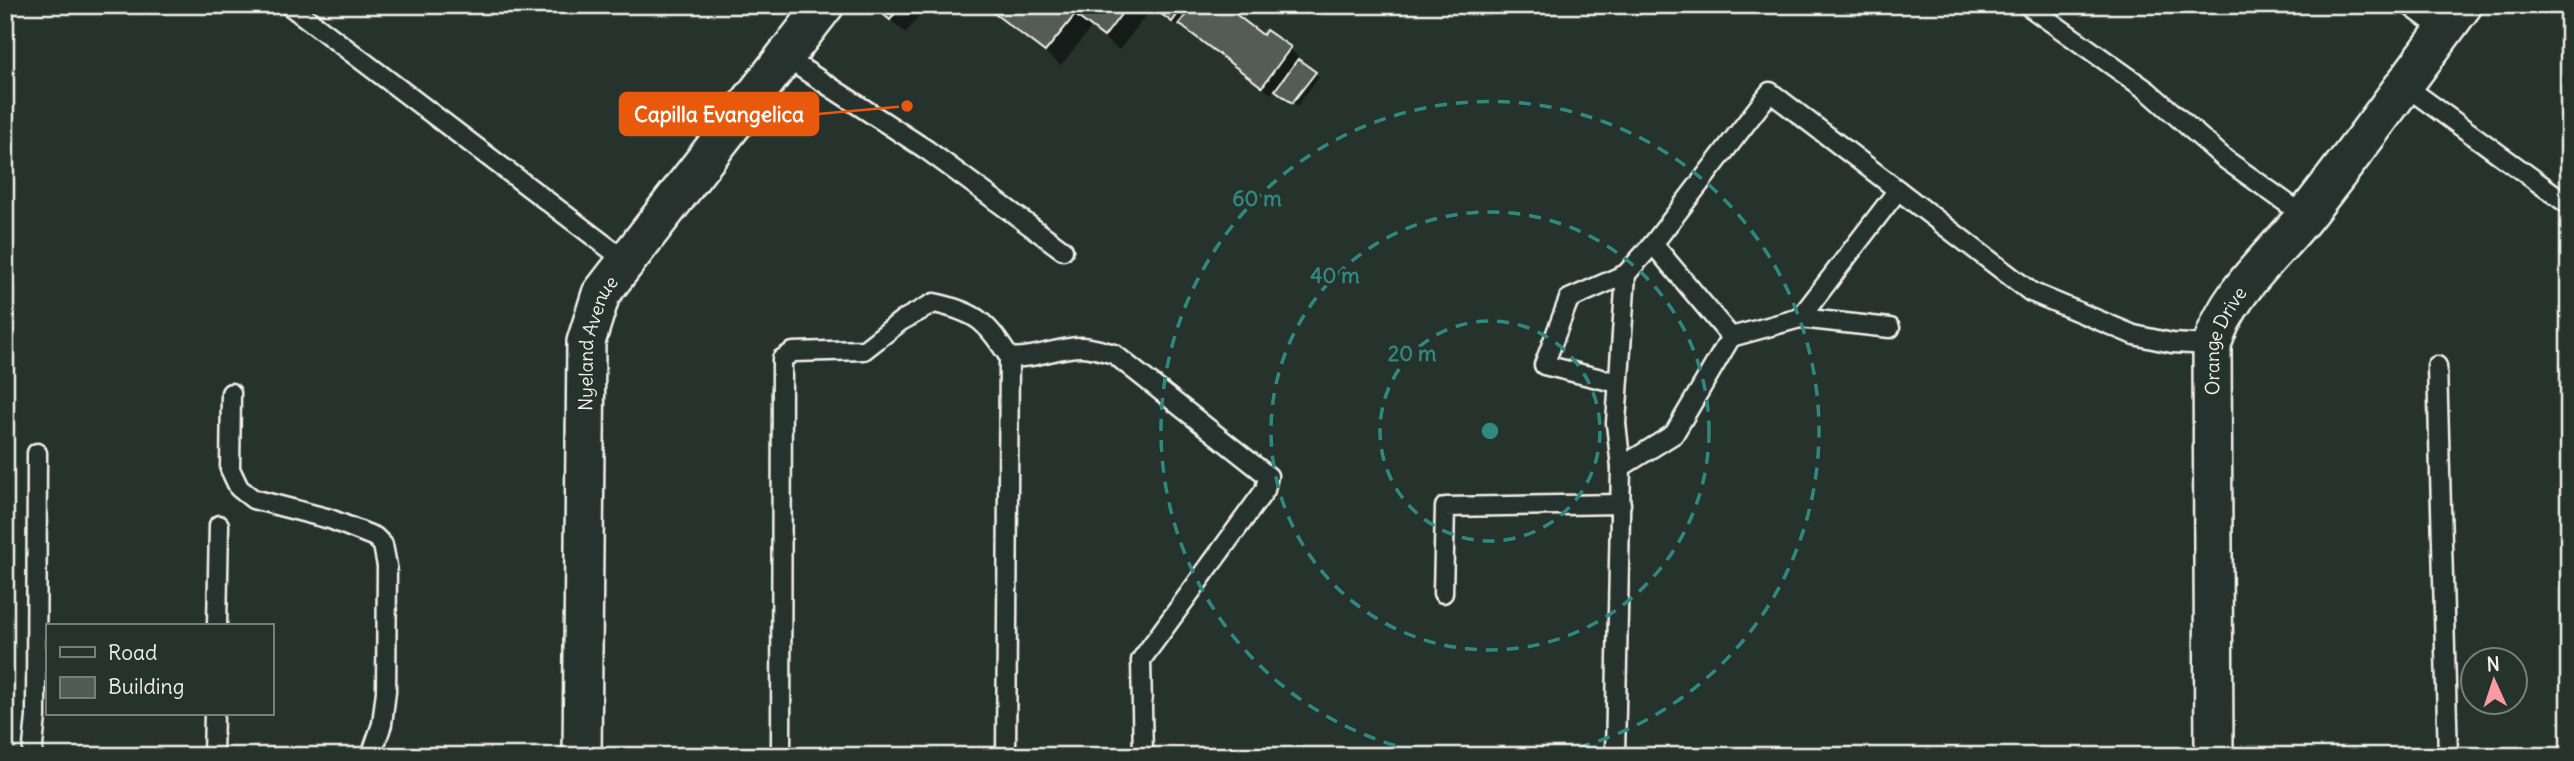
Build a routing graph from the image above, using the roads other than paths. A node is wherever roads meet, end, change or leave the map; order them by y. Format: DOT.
graph roads {
  1 [pos="289,5"];
  2 [pos="825,5"];
  3 [pos="2027,5"];
  4 [pos="2409,5"];
  5 [pos="2454,18"];
  6 [pos="786,58"];
  7 [pos="2404,85"];
  8 [pos="1898,190"];
  9 [pos="2569,205"];
  10 [pos="2305,216"];
  11 [pos="1653,244"];
  12 [pos="1063,250"];
  13 [pos="626,261"];
  14 [pos="1626,274"];
  15 [pos="1800,318"];
  16 [pos="1890,328"];
  17 [pos="1731,337"];
  18 [pos="2213,345"];
  19 [pos="1009,357"];
  20 [pos="2437,366"];
  21 [pos="1618,383"];
  22 [pos="231,393"];
  23 [pos="37,453"];
  24 [pos="1621,467"];
  25 [pos="1621,503"];
  26 [pos="219,525"];
  27 [pos="1443,593"];
  28 [pos="216,624"];
  29 [pos="214,716"];
  30 [pos="32,756"];
  31 [pos="213,756"];
  32 [pos="371,756"];
  33 [pos="582,756"];
  34 [pos="781,756"];
  35 [pos="1006,756"];
  36 [pos="1143,756"];
  37 [pos="1615,756"];
  38 [pos="2214,756"];
  39 [pos="2448,756"];
  1 -- 13 [label="lane"];
  2 -- 6 [label="street, Nyeland Avenue"];
  3 -- 10 [label="lane"];
  4 -- 5 [label="lane"];
  5 -- 7 [label="street, Orange Drive"];
  6 -- 12 [label="lane"];
  6 -- 13 [label="street, Nyeland Avenue"];
  7 -- 9 [label="lane"];
  7 -- 10 [label="street, Orange Drive"];
  8 -- 11 [label="lane"];
  8 -- 15 [label="lane"];
  8 -- 18 [label="lane"];
  10 -- 18 [label="street, Orange Drive"];
  11 -- 14 [label="lane"];
  11 -- 17 [label="lane"];
  13 -- 33 [label="street, Nyeland Avenue"];
  14 -- 21 [label="lane"];
  14 -- 21 [label="lane"];
  15 -- 16 [label="lane"];
  15 -- 17 [label="lane"];
  17 -- 24 [label="lane"];
  18 -- 38 [label="street, Orange Drive"];
  19 -- 34 [label="lane"];
  19 -- 35 [label="lane"];
  19 -- 36 [label="lane"];
  20 -- 39 [label="lane"];
  21 -- 24 [label="lane"];
  22 -- 32 [label="lane"];
  23 -- 30 [label="lane"];
  24 -- 25 [label="lane"];
  25 -- 27 [label="lane"];
  25 -- 37 [label="lane"];
  26 -- 28 [label="lane"];
  29 -- 31 [label="lane"];
}
